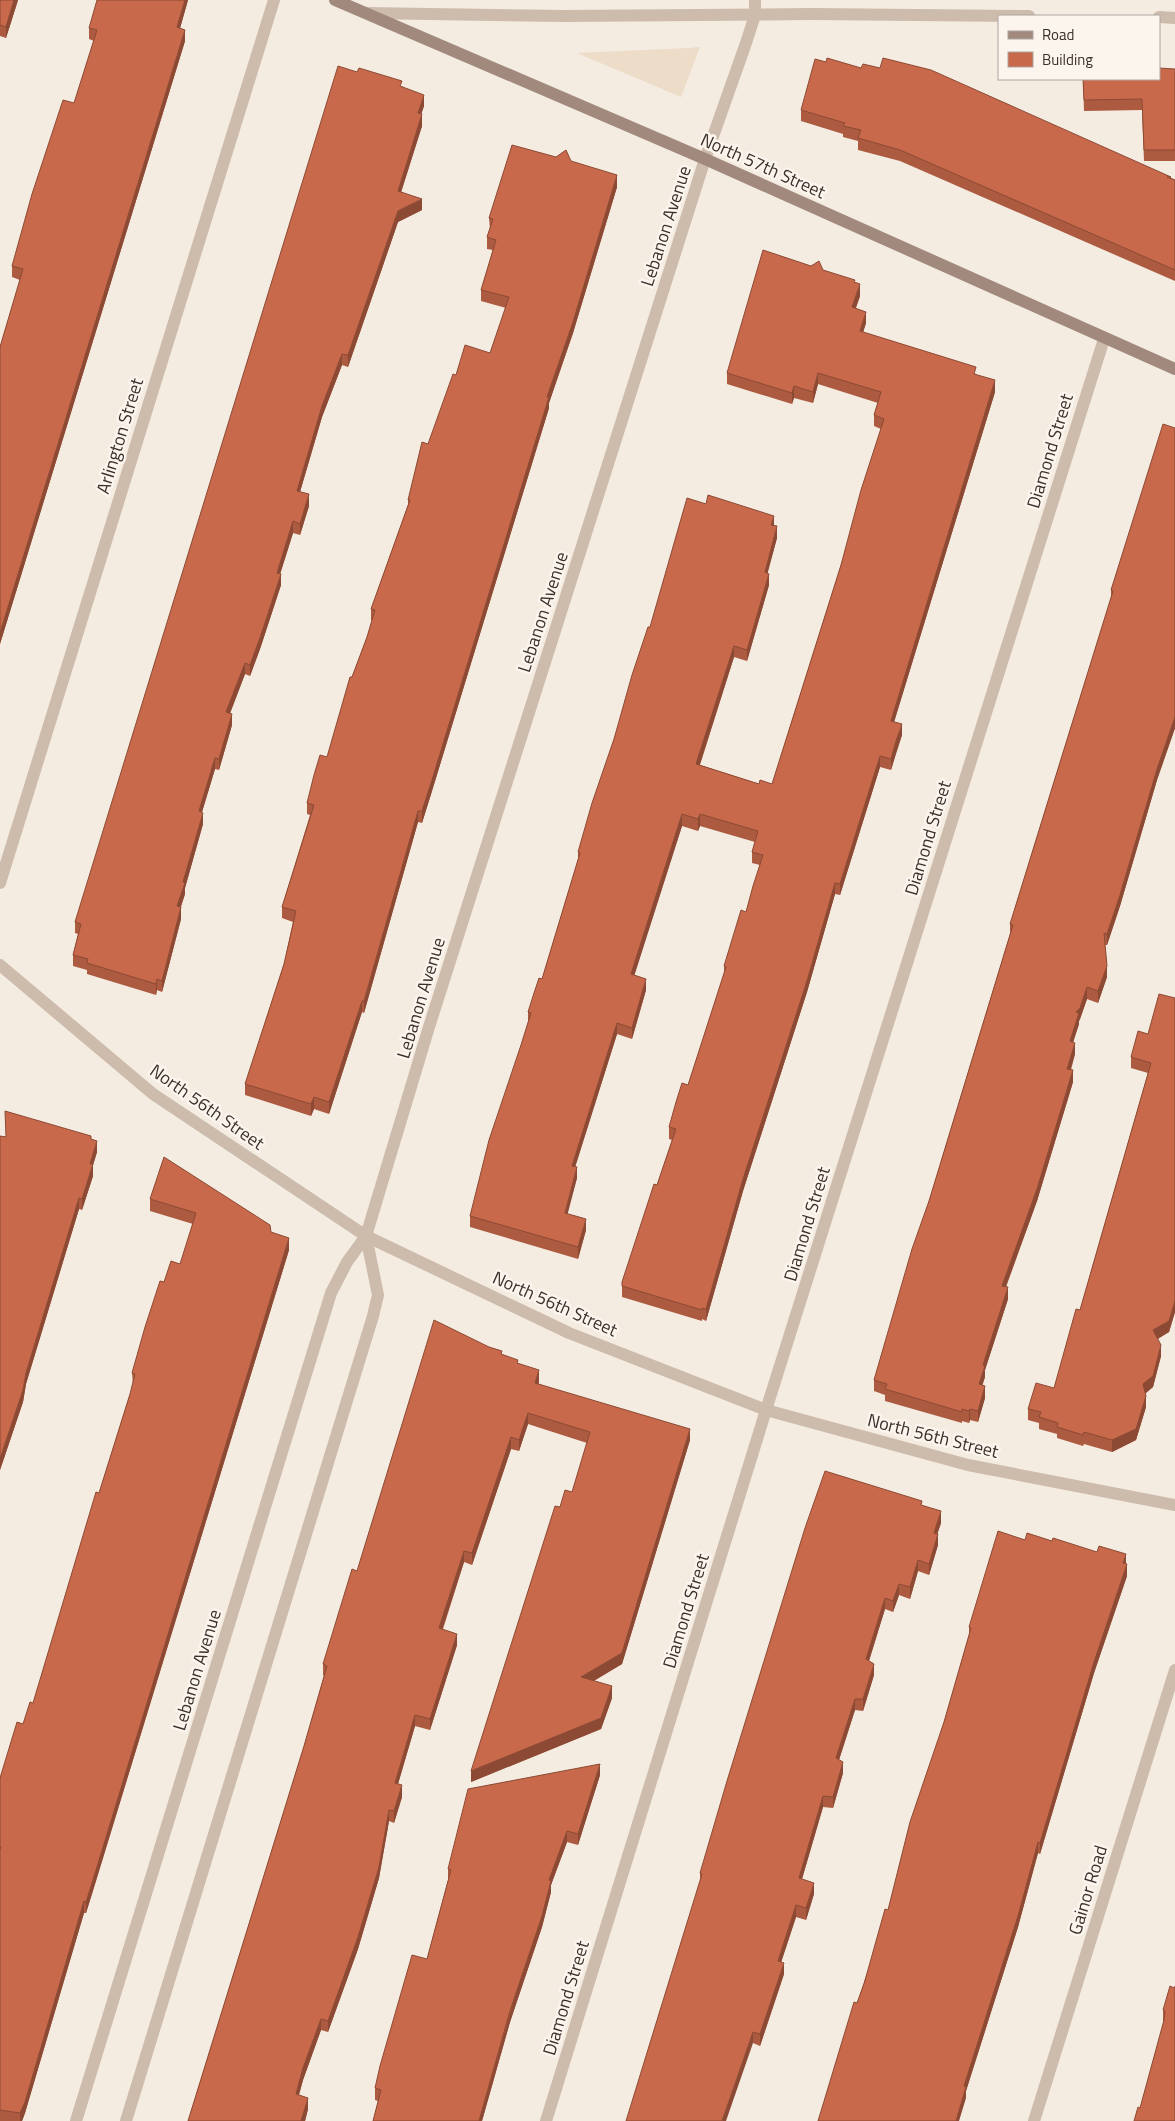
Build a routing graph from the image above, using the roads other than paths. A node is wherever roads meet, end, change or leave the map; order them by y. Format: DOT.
graph roads {
  1 [pos="274,0"];
  2 [pos="335,0"];
  3 [pos="755,0"];
  4 [pos="366,13"];
  5 [pos="755,15"];
  6 [pos="998,16"];
  7 [pos="1160,18"];
  8 [pos="1175,18"];
  9 [pos="705,159"];
  10 [pos="1104,339"];
  11 [pos="1175,369"];
  12 [pos="0,883"];
  13 [pos="0,965"];
  14 [pos="366,1236"];
  15 [pos="766,1410"];
  16 [pos="1175,1505"];
  17 [pos="1175,1670"];
  18 [pos="76,2121"];
  19 [pos="126,2121"];
  20 [pos="546,2121"];
  21 [pos="1034,2121"];
  1 -- 12 [label="street, Arlington Street"];
  2 -- 4 [label="street, North 57th Street"];
  3 -- 5 [label="street, Lebanon Avenue"];
  4 -- 5 [label="street"];
  4 -- 9 [label="street, North 57th Street"];
  5 -- 6 [label="street"];
  5 -- 9 [label="street, Lebanon Avenue"];
  7 -- 8 [label="street"];
  9 -- 10 [label="street, North 57th Street"];
  9 -- 14 [label="street, Lebanon Avenue"];
  10 -- 11 [label="street, North 57th Street"];
  10 -- 15 [label="street, Diamond Street"];
  13 -- 14 [label="street, North 56th Street"];
  14 -- 15 [label="street, North 56th Street"];
  14 -- 18 [label="street, Lebanon Avenue"];
  14 -- 19 [label="street, Lebanon Avenue"];
  15 -- 16 [label="street, North 56th Street"];
  15 -- 20 [label="street, Diamond Street"];
  17 -- 21 [label="street, Gainor Road"];
}
